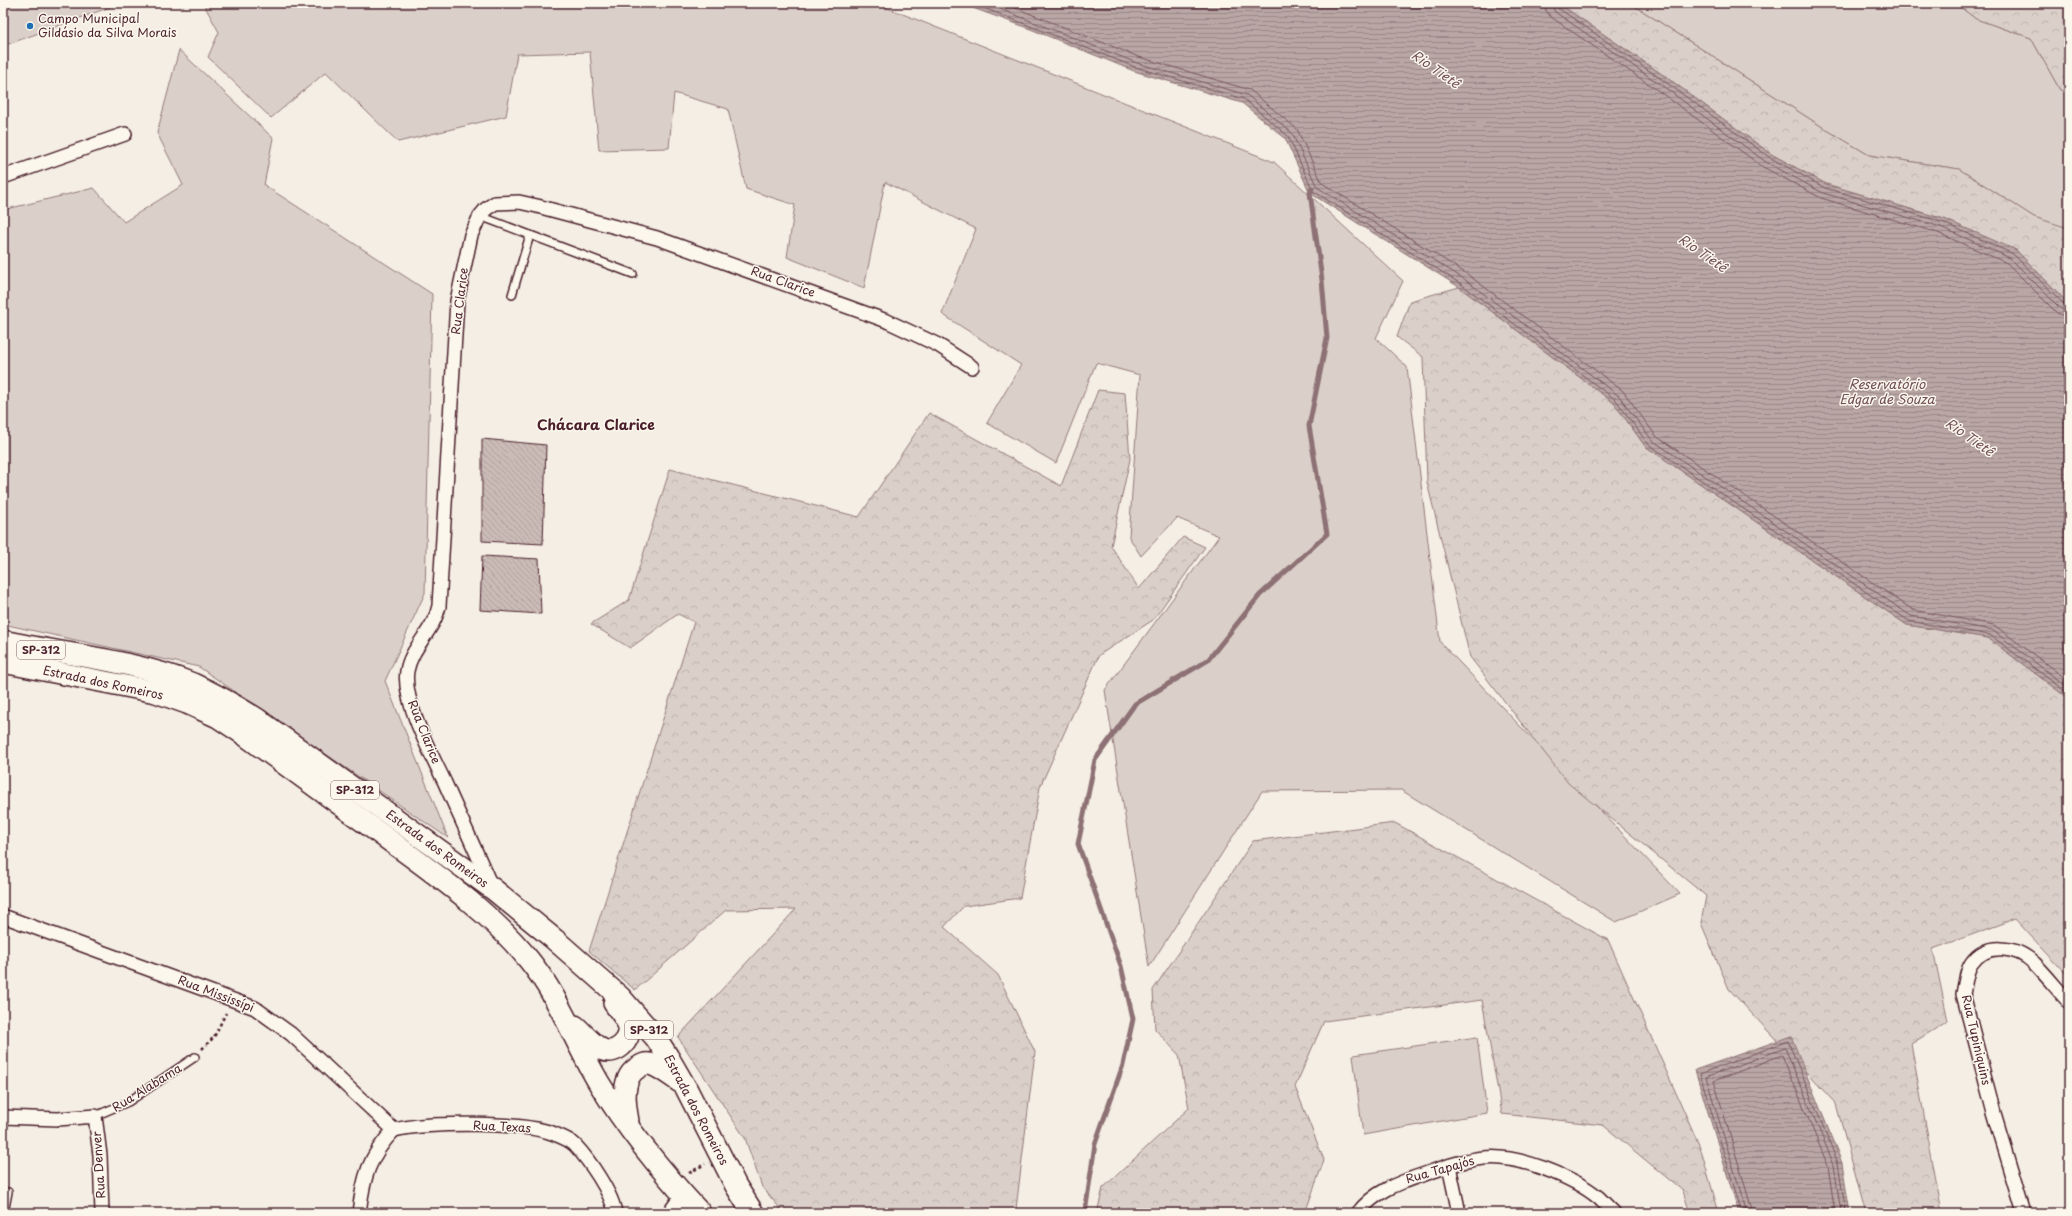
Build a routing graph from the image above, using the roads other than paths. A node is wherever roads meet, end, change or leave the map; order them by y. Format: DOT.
graph roads {
  1 [pos="125,134"];
  2 [pos="3,177"];
  3 [pos="480,216"];
  4 [pos="530,235"];
  5 [pos="633,274"];
  6 [pos="512,295"];
  7 [pos="972,367"];
  8 [pos="3,641"];
  9 [pos="3,662"];
  10 [pos="493,889"];
  11 [pos="3,916"];
  12 [pos="600,981"];
  13 [pos="2069,1002"];
  14 [pos="566,1017"];
  15 [pos="195,1057"];
  16 [pos="686,1088"];
  17 [pos="95,1116"];
  18 [pos="3,1117"];
  19 [pos="628,1125"];
  20 [pos="394,1130"];
  21 [pos="1450,1166"];
  22 [pos="678,1188"];
  23 [pos="8,1192"];
  24 [pos="4,1213"];
  25 [pos="102,1213"];
  26 [pos="359,1213"];
  27 [pos="615,1213"];
  28 [pos="670,1213"];
  29 [pos="700,1213"];
  30 [pos="753,1213"];
  31 [pos="1358,1213"];
  32 [pos="1459,1213"];
  33 [pos="1614,1213"];
  34 [pos="2024,1213"];
  1 -- 2 [label="street"];
  3 -- 4 [label="lane"];
  3 -- 7 [label="street, Rua Clarice"];
  3 -- 10 [label="street, Rua Clarice"];
  4 -- 5 [label="lane"];
  4 -- 6 [label="lane"];
  8 -- 10 [label="main road, Estrada dos Romeiros / SP-312"];
  9 -- 14 [label="main road, Estrada dos Romeiros / SP-312"];
  10 -- 12 [label="main road, Estrada dos Romeiros / SP-312"];
  11 -- 20 [label="street, Rua Mississípi"];
  12 -- 14 [label="main road"];
  12 -- 16 [label="main road, Estrada dos Romeiros / SP-312"];
  13 -- 34 [label="street, Rua Tupiniquins"];
  14 -- 19 [label="main road, Estrada dos Romeiros / SP-312"];
  15 -- 17 [label="lane, Rua Alabama"];
  16 -- 19 [label="main road"];
  16 -- 30 [label="main road, Estrada dos Romeiros / SP-312"];
  17 -- 18 [label="street, Rua Alabama"];
  17 -- 25 [label="street, Rua Denver"];
  19 -- 22 [label="main road, Estrada dos Romeiros / SP-312"];
  20 -- 26 [label="street"];
  20 -- 27 [label="street, Rua Texas"];
  21 -- 31 [label="street, Rua Tapajós"];
  21 -- 32 [label="street"];
  21 -- 33 [label="street, Rua Tapajós"];
  22 -- 28 [label="street"];
  22 -- 29 [label="main road, Estrada dos Romeiros / SP-312"];
  23 -- 24 [label="lane"];
}
